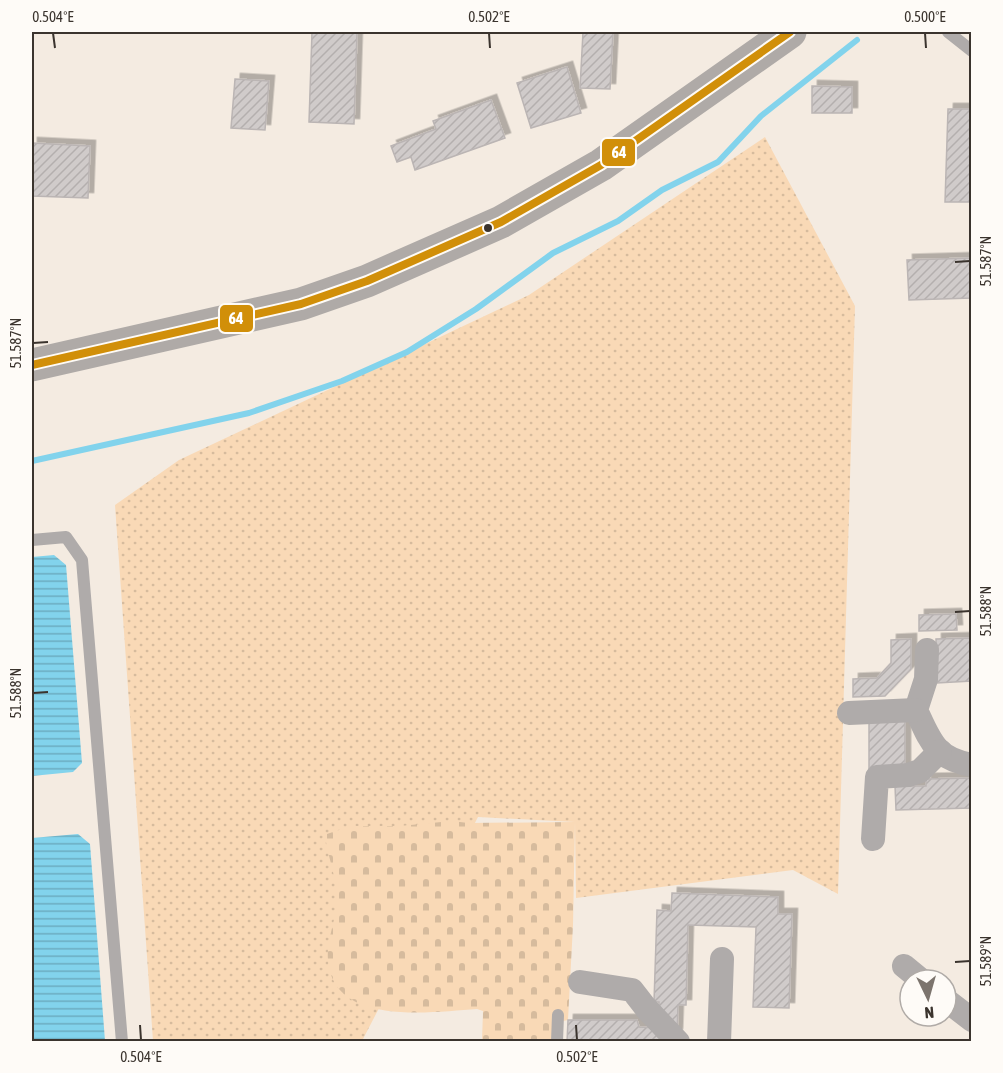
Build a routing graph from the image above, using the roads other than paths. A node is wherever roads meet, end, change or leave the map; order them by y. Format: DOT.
graph roads {
  1 [pos="948,32"];
  2 [pos="785,33"];
  3 [pos="972,51"];
  4 [pos="32,365"];
  5 [pos="32,540"];
  6 [pos="927,650"];
  7 [pos="916,710"];
  8 [pos="849,713"];
  9 [pos="940,751"];
  10 [pos="972,765"];
  11 [pos="873,839"];
  12 [pos="722,959"];
  13 [pos="580,982"];
  14 [pos="958,1009"];
  15 [pos="558,1015"];
  16 [pos="972,1020"];
  17 [pos="122,1041"];
  18 [pos="557,1041"];
  19 [pos="678,1041"];
  20 [pos="719,1041"];
  1 -- 3 [label="lane"];
  2 -- 4 [label="street"];
  5 -- 17 [label="lane"];
  6 -- 7 [label="street"];
  7 -- 8 [label="street"];
  7 -- 9 [label="street"];
  9 -- 10 [label="street"];
  9 -- 11 [label="street"];
  12 -- 20 [label="street"];
  13 -- 19 [label="street"];
  14 -- 16 [label="street"];
  15 -- 18 [label="lane"];
}
